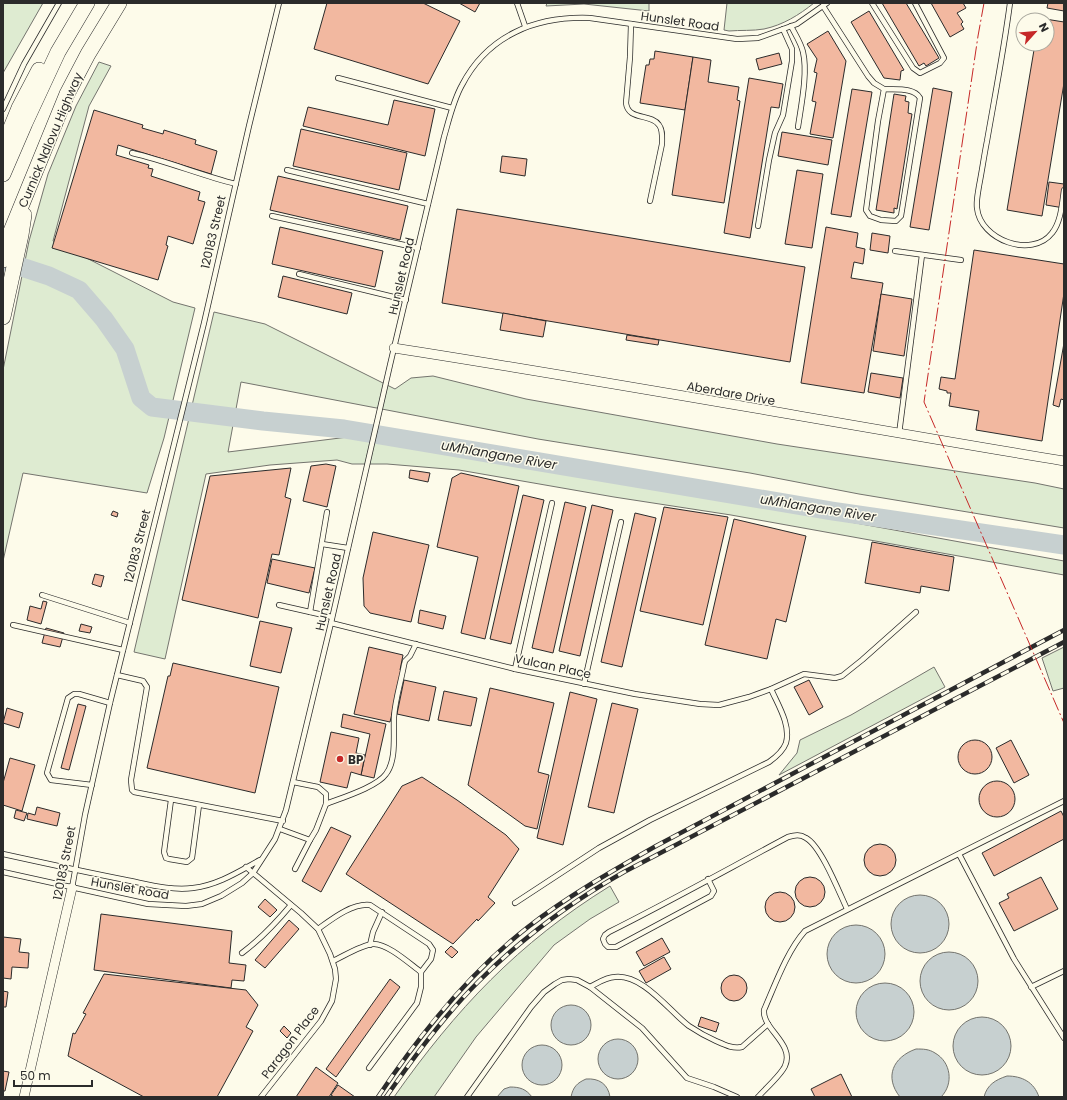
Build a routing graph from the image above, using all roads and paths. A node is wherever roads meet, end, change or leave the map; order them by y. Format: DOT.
graph roads {
  1 [pos="59,3"];
  2 [pos="75,3"];
  3 [pos="87,3"];
  4 [pos="119,3"];
  5 [pos="279,3"];
  6 [pos="517,3"];
  7 [pos="872,3"];
  8 [pos="915,3"];
  9 [pos="1010,3"];
  10 [pos="825,4"];
  11 [pos="631,24"];
  12 [pos="525,26"];
  13 [pos="792,26"];
  14 [pos="783,29"];
  15 [pos="338,78"];
  16 [pos="884,89"];
  17 [pos="452,108"];
  18 [pos="3,109"];
  19 [pos="798,127"];
  20 [pos="3,147"];
  21 [pos="132,153"];
  22 [pos="287,170"];
  23 [pos="3,174"];
  24 [pos="236,184"];
  25 [pos="1064,190"];
  26 [pos="650,201"];
  27 [pos="428,204"];
  28 [pos="272,216"];
  29 [pos="758,226"];
  30 [pos="16,233"];
  31 [pos="418,248"];
  32 [pos="895,251"];
  33 [pos="922,255"];
  34 [pos="3,260"];
  35 [pos="960,260"];
  36 [pos="299,274"];
  37 [pos="406,300"];
  38 [pos="3,317"];
  39 [pos="394,348"];
  40 [pos="900,434"];
  41 [pos="1064,461"];
  42 [pos="552,503"];
  43 [pos="327,512"];
  44 [pos="621,522"];
  45 [pos="322,544"];
  46 [pos="348,548"];
  47 [pos="42,595"];
  48 [pos="279,605"];
  49 [pos="310,612"];
  50 [pos="916,612"];
  51 [pos="332,620"];
  52 [pos="130,623"];
  53 [pos="13,625"];
  54 [pos="416,644"];
  55 [pos="123,650"];
  56 [pos="515,669"];
  57 [pos="117,674"];
  58 [pos="584,684"];
  59 [pos="771,689"];
  60 [pos="110,703"];
  61 [pos="293,782"];
  62 [pos="92,785"];
  63 [pos="171,800"];
  64 [pos="1064,801"];
  65 [pos="326,804"];
  66 [pos="199,805"];
  67 [pos="283,821"];
  68 [pos="280,829"];
  69 [pos="310,840"];
  70 [pos="3,854"];
  71 [pos="958,854"];
  72 [pos="261,859"];
  73 [pos="246,867"];
  74 [pos="295,869"];
  75 [pos="76,870"];
  76 [pos="3,872"];
  77 [pos="253,873"];
  78 [pos="708,880"];
  79 [pos="72,888"];
  80 [pos="515,903"];
  81 [pos="291,905"];
  82 [pos="847,910"];
  83 [pos="382,912"];
  84 [pos="318,929"];
  85 [pos="370,945"];
  86 [pos="242,954"];
  87 [pos="333,962"];
  88 [pos="1064,971"];
  89 [pos="421,972"];
  90 [pos="590,987"];
  91 [pos="1032,987"];
  92 [pos="768,1024"];
  93 [pos="1064,1038"];
  94 [pos="369,1068"];
  95 [pos="729,1096"];
  96 [pos="24,1097"];
  97 [pos="262,1097"];
  98 [pos="467,1097"];
  99 [pos="737,1097"];
  100 [pos="758,1097"];
  1 -- 18 [label="lane"];
  2 -- 20 [label="main road"];
  3 -- 23 [label="main road"];
  4 -- 30 [label="main road, Curnick Ndlovu Highway"];
  5 -- 24 [label="lane, 120183 Street"];
  6 -- 12 [label="lane"];
  7 -- 8 [label="lane"];
  9 -- 25 [label="lane"];
  10 -- 13 [label="lane, Hunslet Road"];
  10 -- 16 [label="lane"];
  11 -- 12 [label="lane, Hunslet Road"];
  11 -- 14 [label="lane, Hunslet Road"];
  11 -- 26 [label="lane"];
  12 -- 17 [label="lane, Hunslet Road"];
  13 -- 14 [label="lane, Hunslet Road"];
  13 -- 19 [label="lane"];
  14 -- 29 [label="lane"];
  15 -- 17 [label="lane"];
  16 -- 16 [label="lane"];
  17 -- 27 [label="lane, Hunslet Road"];
  21 -- 24 [label="lane"];
  22 -- 27 [label="lane"];
  24 -- 52 [label="lane, 120183 Street"];
  27 -- 31 [label="lane, Hunslet Road"];
  28 -- 31 [label="lane"];
  30 -- 34 [label="main road"];
  30 -- 38 [label="main road"];
  31 -- 37 [label="lane, Hunslet Road"];
  32 -- 33 [label="lane"];
  33 -- 35 [label="lane"];
  33 -- 40 [label="lane"];
  36 -- 37 [label="lane"];
  37 -- 39 [label="lane, Hunslet Road"];
  39 -- 40 [label="street, Aberdare Drive"];
  39 -- 46 [label="lane, Hunslet Road"];
  40 -- 41 [label="street, Aberdare Drive"];
  42 -- 56 [label="lane"];
  43 -- 45 [label="lane"];
  44 -- 58 [label="lane"];
  45 -- 46 [label="lane"];
  45 -- 49 [label="lane"];
  46 -- 51 [label="lane, Hunslet Road"];
  47 -- 52 [label="lane"];
  48 -- 49 [label="lane, Vulcan Place"];
  49 -- 51 [label="lane, Vulcan Place"];
  50 -- 59 [label="lane, Vulcan Place"];
  51 -- 54 [label="lane, Vulcan Place"];
  51 -- 61 [label="lane, Hunslet Road"];
  52 -- 55 [label="lane, 120183 Street"];
  53 -- 55 [label="lane"];
  54 -- 56 [label="lane, Vulcan Place"];
  54 -- 65 [label="lane"];
  55 -- 57 [label="lane, 120183 Street"];
  56 -- 58 [label="lane, Vulcan Place"];
  57 -- 60 [label="lane, 120183 Street"];
  57 -- 63 [label="lane"];
  58 -- 59 [label="lane, Vulcan Place"];
  59 -- 80 [label="lane"];
  60 -- 62 [label="lane, 120183 Street"];
  60 -- 62 [label="lane"];
  61 -- 65 [label="lane"];
  61 -- 67 [label="lane, Hunslet Road"];
  62 -- 75 [label="lane, 120183 Street"];
  63 -- 66 [label="lane"];
  63 -- 66 [label="lane"];
  64 -- 71 [label="lane"];
  65 -- 69 [label="lane"];
  66 -- 67 [label="lane"];
  67 -- 68 [label="lane, Hunslet Road"];
  68 -- 69 [label="lane"];
  68 -- 72 [label="lane, Hunslet Road"];
  69 -- 74 [label="lane"];
  70 -- 75 [label="lane, Hunslet Road"];
  71 -- 82 [label="lane"];
  71 -- 91 [label="lane"];
  72 -- 73 [label="lane, Hunslet Road"];
  72 -- 77 [label="lane, Hunslet Road"];
  73 -- 75 [label="lane, Hunslet Road"];
  73 -- 77 [label="lane, Paragon Place"];
  75 -- 79 [label="lane, 120183 Street"];
  76 -- 79 [label="lane, Hunslet Road"];
  77 -- 79 [label="lane, Hunslet Road"];
  77 -- 81 [label="lane, Paragon Place"];
  78 -- 78 [label="lane"];
  78 -- 82 [label="lane"];
  79 -- 96 [label="street, 120183 Street"];
  81 -- 84 [label="lane, Paragon Place"];
  81 -- 86 [label="lane"];
  82 -- 92 [label="lane"];
  83 -- 84 [label="lane"];
  83 -- 85 [label="lane"];
  83 -- 89 [label="lane"];
  84 -- 87 [label="lane, Paragon Place"];
  85 -- 87 [label="lane"];
  85 -- 89 [label="lane"];
  87 -- 97 [label="lane, Paragon Place"];
  88 -- 91 [label="lane"];
  89 -- 94 [label="lane"];
  90 -- 92 [label="lane"];
  90 -- 95 [label="lane"];
  90 -- 98 [label="lane"];
  91 -- 93 [label="lane"];
  92 -- 100 [label="lane"];
  95 -- 99 [label="lane"];
}
